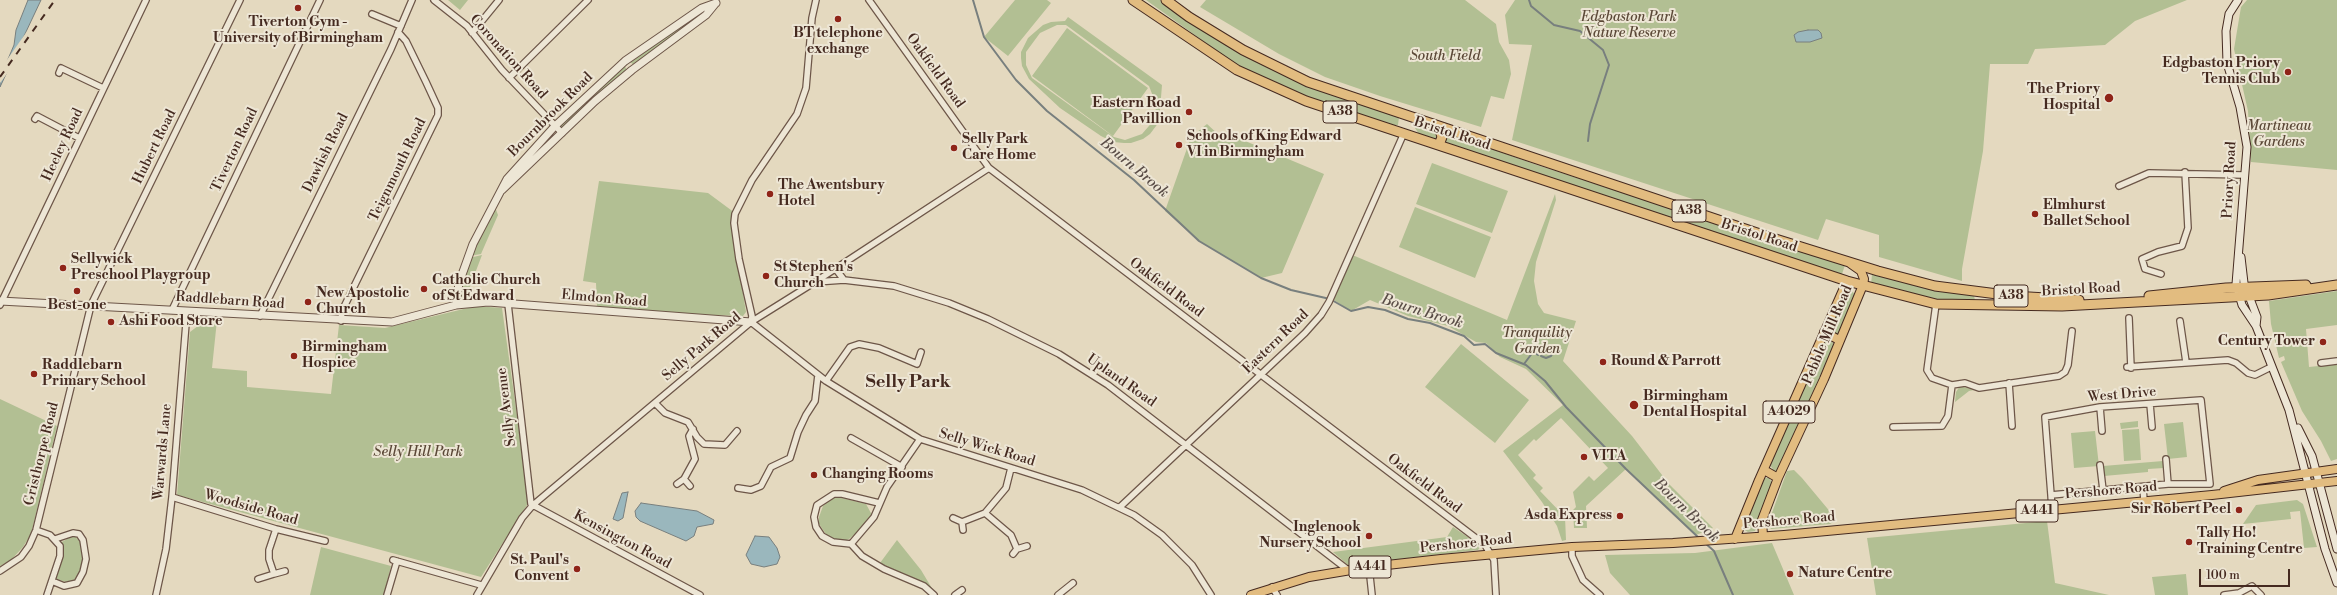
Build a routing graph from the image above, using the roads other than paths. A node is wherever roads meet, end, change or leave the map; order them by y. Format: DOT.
graph roads {
  1 [pos="146,0"];
  2 [pos="240,0"];
  3 [pos="320,0"];
  4 [pos="412,0"];
  5 [pos="434,0"];
  6 [pos="499,0"];
  7 [pos="588,0"];
  8 [pos="816,0"];
  9 [pos="869,0"];
  10 [pos="1133,0"];
  11 [pos="1166,0"];
  12 [pos="2238,0"];
  13 [pos="716,1"];
  14 [pos="372,14"];
  15 [pos="401,26"];
  16 [pos="398,32"];
  17 [pos="472,33"];
  18 [pos="625,62"];
  19 [pos="632,70"];
  20 [pos="59,73"];
  21 [pos="509,78"];
  22 [pos="103,88"];
  23 [pos="1409,116"];
  24 [pos="35,119"];
  25 [pos="555,126"];
  26 [pos="1440,127"];
  27 [pos="562,133"];
  28 [pos="1404,133"];
  29 [pos="79,138"];
  30 [pos="1439,145"];
  31 [pos="989,168"];
  32 [pos="2184,172"];
  33 [pos="2244,175"];
  34 [pos="2119,186"];
  35 [pos="500,191"];
  36 [pos="1846,262"];
  37 [pos="835,268"];
  38 [pos="2161,274"];
  39 [pos="844,280"];
  40 [pos="1847,281"];
  41 [pos="816,282"];
  42 [pos="1863,285"];
  43 [pos="2337,285"];
  44 [pos="2243,292"];
  45 [pos="1,302"];
  46 [pos="508,304"];
  47 [pos="1936,304"];
  48 [pos="91,305"];
  49 [pos="456,305"];
  50 [pos="172,310"];
  51 [pos="187,311"];
  52 [pos="260,316"];
  53 [pos="2129,318"];
  54 [pos="341,320"];
  55 [pos="2180,321"];
  56 [pos="751,322"];
  57 [pos="2256,326"];
  58 [pos="2072,331"];
  59 [pos="1824,332"];
  60 [pos="1839,340"];
  61 [pos="921,352"];
  62 [pos="2337,361"];
  63 [pos="2186,362"];
  64 [pos="2321,363"];
  65 [pos="2271,367"];
  66 [pos="818,375"];
  67 [pos="1260,375"];
  68 [pos="826,381"];
  69 [pos="2009,383"];
  70 [pos="1952,385"];
  71 [pos="655,403"];
  72 [pos="2150,404"];
  73 [pos="2100,407"];
  74 [pos="2291,416"];
  75 [pos="2012,426"];
  76 [pos="1893,427"];
  77 [pos="2152,427"];
  78 [pos="693,429"];
  79 [pos="737,431"];
  80 [pos="2102,431"];
  81 [pos="851,438"];
  82 [pos="920,439"];
  83 [pos="1186,444"];
  84 [pos="2166,459"];
  85 [pos="2100,465"];
  86 [pos="902,467"];
  87 [pos="1011,468"];
  88 [pos="2337,469"];
  89 [pos="1764,470"];
  90 [pos="2316,472"];
  91 [pos="2305,473"];
  92 [pos="1778,478"];
  93 [pos="684,479"];
  94 [pos="2337,480"];
  95 [pos="2318,483"];
  96 [pos="677,484"];
  97 [pos="2168,484"];
  98 [pos="2308,484"];
  99 [pos="690,486"];
  100 [pos="2143,487"];
  101 [pos="738,488"];
  102 [pos="2103,490"];
  103 [pos="2051,495"];
  104 [pos="2212,495"];
  105 [pos="172,497"];
  106 [pos="2144,501"];
  107 [pos="879,503"];
  108 [pos="533,505"];
  109 [pos="1120,507"];
  110 [pos="2052,510"];
  111 [pos="985,513"];
  112 [pos="953,518"];
  113 [pos="962,522"];
  114 [pos="276,529"];
  115 [pos="36,530"];
  116 [pos="963,530"];
  117 [pos="1763,536"];
  118 [pos="55,539"];
  119 [pos="1735,539"];
  120 [pos="325,541"];
  121 [pos="851,544"];
  122 [pos="1027,546"];
  123 [pos="1572,547"];
  124 [pos="1017,549"];
  125 [pos="2337,549"];
  126 [pos="1013,554"];
  127 [pos="1491,554"];
  128 [pos="1369,567"];
  129 [pos="1348,570"];
  130 [pos="0,571"];
  131 [pos="285,571"];
  132 [pos="274,574"];
  133 [pos="258,579"];
  134 [pos="52,581"];
  135 [pos="2337,583"];
  136 [pos="1073,584"];
  137 [pos="481,585"];
  138 [pos="1272,587"];
  139 [pos="962,590"];
  140 [pos="47,595"];
  141 [pos="156,595"];
  142 [pos="387,595"];
  143 [pos="477,595"];
  144 [pos="700,595"];
  145 [pos="934,595"];
  146 [pos="955,595"];
  147 [pos="1058,595"];
  148 [pos="1211,595"];
  149 [pos="1251,595"];
  150 [pos="1277,595"];
  151 [pos="1372,595"];
  152 [pos="1496,595"];
  153 [pos="1600,595"];
  154 [pos="2224,595"];
  155 [pos="2261,595"];
  1 -- 22 [label="street, Heeley Road"];
  2 -- 48 [label="street, Hubert Road"];
  3 -- 50 [label="street, Tiverton Road"];
  4 -- 15 [label="street, Dawlish Road"];
  5 -- 17 [label="street, Coronation Road"];
  6 -- 17 [label="street"];
  7 -- 21 [label="street"];
  8 -- 56 [label="street"];
  9 -- 31 [label="street, Oakfield Road"];
  10 -- 28 [label="highway, Bristol Road / A38"];
  11 -- 23 [label="highway, Bristol Road / A38"];
  12 -- 33 [label="street, Priory Road"];
  13 -- 18 [label="street, Bournbrook Road"];
  13 -- 19 [label="street, Bournbrook Road"];
  14 -- 15 [label="street"];
  15 -- 16 [label="street, Dawlish Road"];
  16 -- 52 [label="street, Dawlish Road"];
  16 -- 54 [label="street, Teignmouth Road"];
  17 -- 21 [label="street, Coronation Road"];
  18 -- 19 [label="street"];
  18 -- 25 [label="street, Bournbrook Road"];
  19 -- 27 [label="street, Bournbrook Road"];
  20 -- 22 [label="street"];
  21 -- 25 [label="street, Coronation Road"];
  22 -- 29 [label="street, Heeley Road"];
  23 -- 26 [label="highway, Bristol Road / A38"];
  23 -- 28 [label="highway"];
  24 -- 29 [label="street"];
  25 -- 27 [label="street, Coronation Road"];
  25 -- 35 [label="street, Bournbrook Road"];
  26 -- 30 [label="highway"];
  26 -- 36 [label="highway, Bristol Road / A38"];
  27 -- 35 [label="street, Bournbrook Road"];
  28 -- 30 [label="highway, Bristol Road / A38"];
  28 -- 67 [label="street, Eastern Road"];
  29 -- 45 [label="street, Heeley Road"];
  30 -- 40 [label="highway, Bristol Road / A38"];
  31 -- 37 [label="street, Selly Park Road"];
  31 -- 67 [label="street, Oakfield Road"];
  32 -- 33 [label="street"];
  32 -- 34 [label="street"];
  32 -- 38 [label="street"];
  33 -- 44 [label="street, Priory Road"];
  35 -- 49 [label="street, Bournbrook Road"];
  36 -- 42 [label="main road, Pebble Mill Road"];
  36 -- 44 [label="highway, Bristol Road / A38"];
  37 -- 39 [label="street"];
  37 -- 41 [label="street, Selly Park Road"];
  39 -- 41 [label="street, Upland Road"];
  39 -- 83 [label="street, Upland Road"];
  40 -- 42 [label="highway, Bristol Road / A38"];
  40 -- 59 [label="main road, Pebble Mill Road / A4029"];
  41 -- 56 [label="street, Selly Park Road"];
  42 -- 47 [label="highway, Bristol Road / A38"];
  42 -- 60 [label="main road, Pebble Mill Road / A4029"];
  43 -- 44 [label="highway, Bristol Road / A38"];
  44 -- 47 [label="highway, Bristol Road / A38"];
  44 -- 57 [label="street, Priory Road"];
  44 -- 57 [label="street, Priory Road"];
  45 -- 48 [label="street, Raddlebarn Road"];
  46 -- 49 [label="street, Elmdon Road"];
  46 -- 56 [label="street, Elmdon Road"];
  46 -- 108 [label="street, Selly Avenue"];
  47 -- 70 [label="street"];
  48 -- 50 [label="street, Raddlebarn Road"];
  48 -- 115 [label="street, Gristhorpe Road"];
  49 -- 54 [label="street, Raddlebarn Road"];
  50 -- 51 [label="street, Raddlebarn Road"];
  51 -- 52 [label="street, Raddlebarn Road"];
  51 -- 105 [label="street, Warwards Lane"];
  52 -- 54 [label="street, Raddlebarn Road"];
  53 -- 63 [label="street"];
  55 -- 63 [label="street"];
  56 -- 66 [label="street, Selly Wick Road"];
  56 -- 71 [label="street, Selly Park Road"];
  57 -- 65 [label="street, Priory Road"];
  58 -- 69 [label="street"];
  59 -- 60 [label="main road"];
  59 -- 89 [label="main road, Pebble Mill Road / A4029"];
  60 -- 92 [label="main road, Pebble Mill Road / A4029"];
  61 -- 68 [label="street"];
  62 -- 64 [label="street"];
  63 -- 65 [label="street"];
  65 -- 74 [label="street, Priory Road"];
  66 -- 68 [label="street, Selly Wick Road"];
  66 -- 101 [label="street"];
  67 -- 83 [label="street, Eastern Road"];
  67 -- 127 [label="street, Oakfield Road"];
  68 -- 82 [label="street, Selly Wick Road"];
  69 -- 70 [label="street"];
  69 -- 75 [label="street"];
  70 -- 76 [label="street"];
  71 -- 78 [label="street"];
  71 -- 108 [label="street, Selly Park Road"];
  72 -- 73 [label="street, West Drive"];
  72 -- 77 [label="street"];
  72 -- 97 [label="street, West Drive"];
  73 -- 80 [label="street"];
  73 -- 103 [label="street, West Drive"];
  74 -- 90 [label="street, Priory Road"];
  74 -- 91 [label="street, Priory Road"];
  78 -- 79 [label="street"];
  78 -- 93 [label="street"];
  81 -- 86 [label="street"];
  82 -- 86 [label="street"];
  82 -- 87 [label="street, Selly Wick Road"];
  83 -- 109 [label="street, Eastern Road"];
  83 -- 129 [label="street, Upland Road"];
  84 -- 97 [label="street"];
  85 -- 102 [label="street"];
  86 -- 107 [label="street"];
  87 -- 109 [label="street, Selly Wick Road"];
  87 -- 111 [label="street"];
  88 -- 90 [label="main road, Pershore Road / A441"];
  89 -- 92 [label="main road"];
  89 -- 119 [label="main road, Pebble Mill Road / A4029"];
  90 -- 91 [label="main road, Pershore Road / A441"];
  90 -- 95 [label="street, Priory Road"];
  91 -- 98 [label="street, Priory Road"];
  91 -- 104 [label="main road, Pershore Road / A441"];
  92 -- 117 [label="main road, Pebble Mill Road / A4029"];
  93 -- 96 [label="street"];
  93 -- 99 [label="street"];
  94 -- 95 [label="main road, Pershore Road / A441"];
  95 -- 98 [label="main road, Pershore Road / A441"];
  95 -- 125 [label="street, Priory Road"];
  97 -- 100 [label="street"];
  98 -- 104 [label="main road, Pershore Road / A441"];
  98 -- 135 [label="street, Priory Road"];
  100 -- 102 [label="street"];
  100 -- 106 [label="street"];
  102 -- 103 [label="street"];
  103 -- 110 [label="street"];
  104 -- 106 [label="main road, Pershore Road / A441"];
  105 -- 114 [label="street, Woodside Road"];
  105 -- 141 [label="street, Warwards Lane"];
  106 -- 110 [label="main road, Pershore Road / A441"];
  107 -- 121 [label="street"];
  107 -- 121 [label="street"];
  108 -- 137 [label="street, Selly Park Road"];
  108 -- 144 [label="street, Kensington Road"];
  109 -- 148 [label="street, Selly Wick Road"];
  110 -- 117 [label="main road, Pershore Road / A441"];
  111 -- 113 [label="street"];
  111 -- 124 [label="street"];
  112 -- 113 [label="street"];
  113 -- 116 [label="street"];
  114 -- 120 [label="street, Woodside Road"];
  114 -- 132 [label="street"];
  115 -- 118 [label="street"];
  115 -- 130 [label="street, Gristhorpe Road"];
  117 -- 119 [label="main road, Pershore Road / A441"];
  118 -- 134 [label="street"];
  118 -- 134 [label="street"];
  119 -- 123 [label="main road, Pershore Road / A441"];
  121 -- 145 [label="street"];
  122 -- 124 [label="street"];
  123 -- 127 [label="main road, Pershore Road / A441"];
  123 -- 153 [label="street"];
  124 -- 126 [label="street"];
  127 -- 128 [label="main road, Pershore Road / A441"];
  127 -- 152 [label="street"];
  128 -- 129 [label="main road, Pershore Road / A441"];
  128 -- 151 [label="street"];
  129 -- 138 [label="main road, Pershore Road / A441"];
  131 -- 132 [label="street"];
  132 -- 133 [label="street"];
  134 -- 140 [label="street"];
  136 -- 147 [label="street"];
  137 -- 142 [label="street"];
  137 -- 143 [label="street, Selly Park Road"];
  138 -- 149 [label="main road, Pershore Road / A441"];
  138 -- 150 [label="street"];
  139 -- 146 [label="street"];
  154 -- 155 [label="street"];
}
